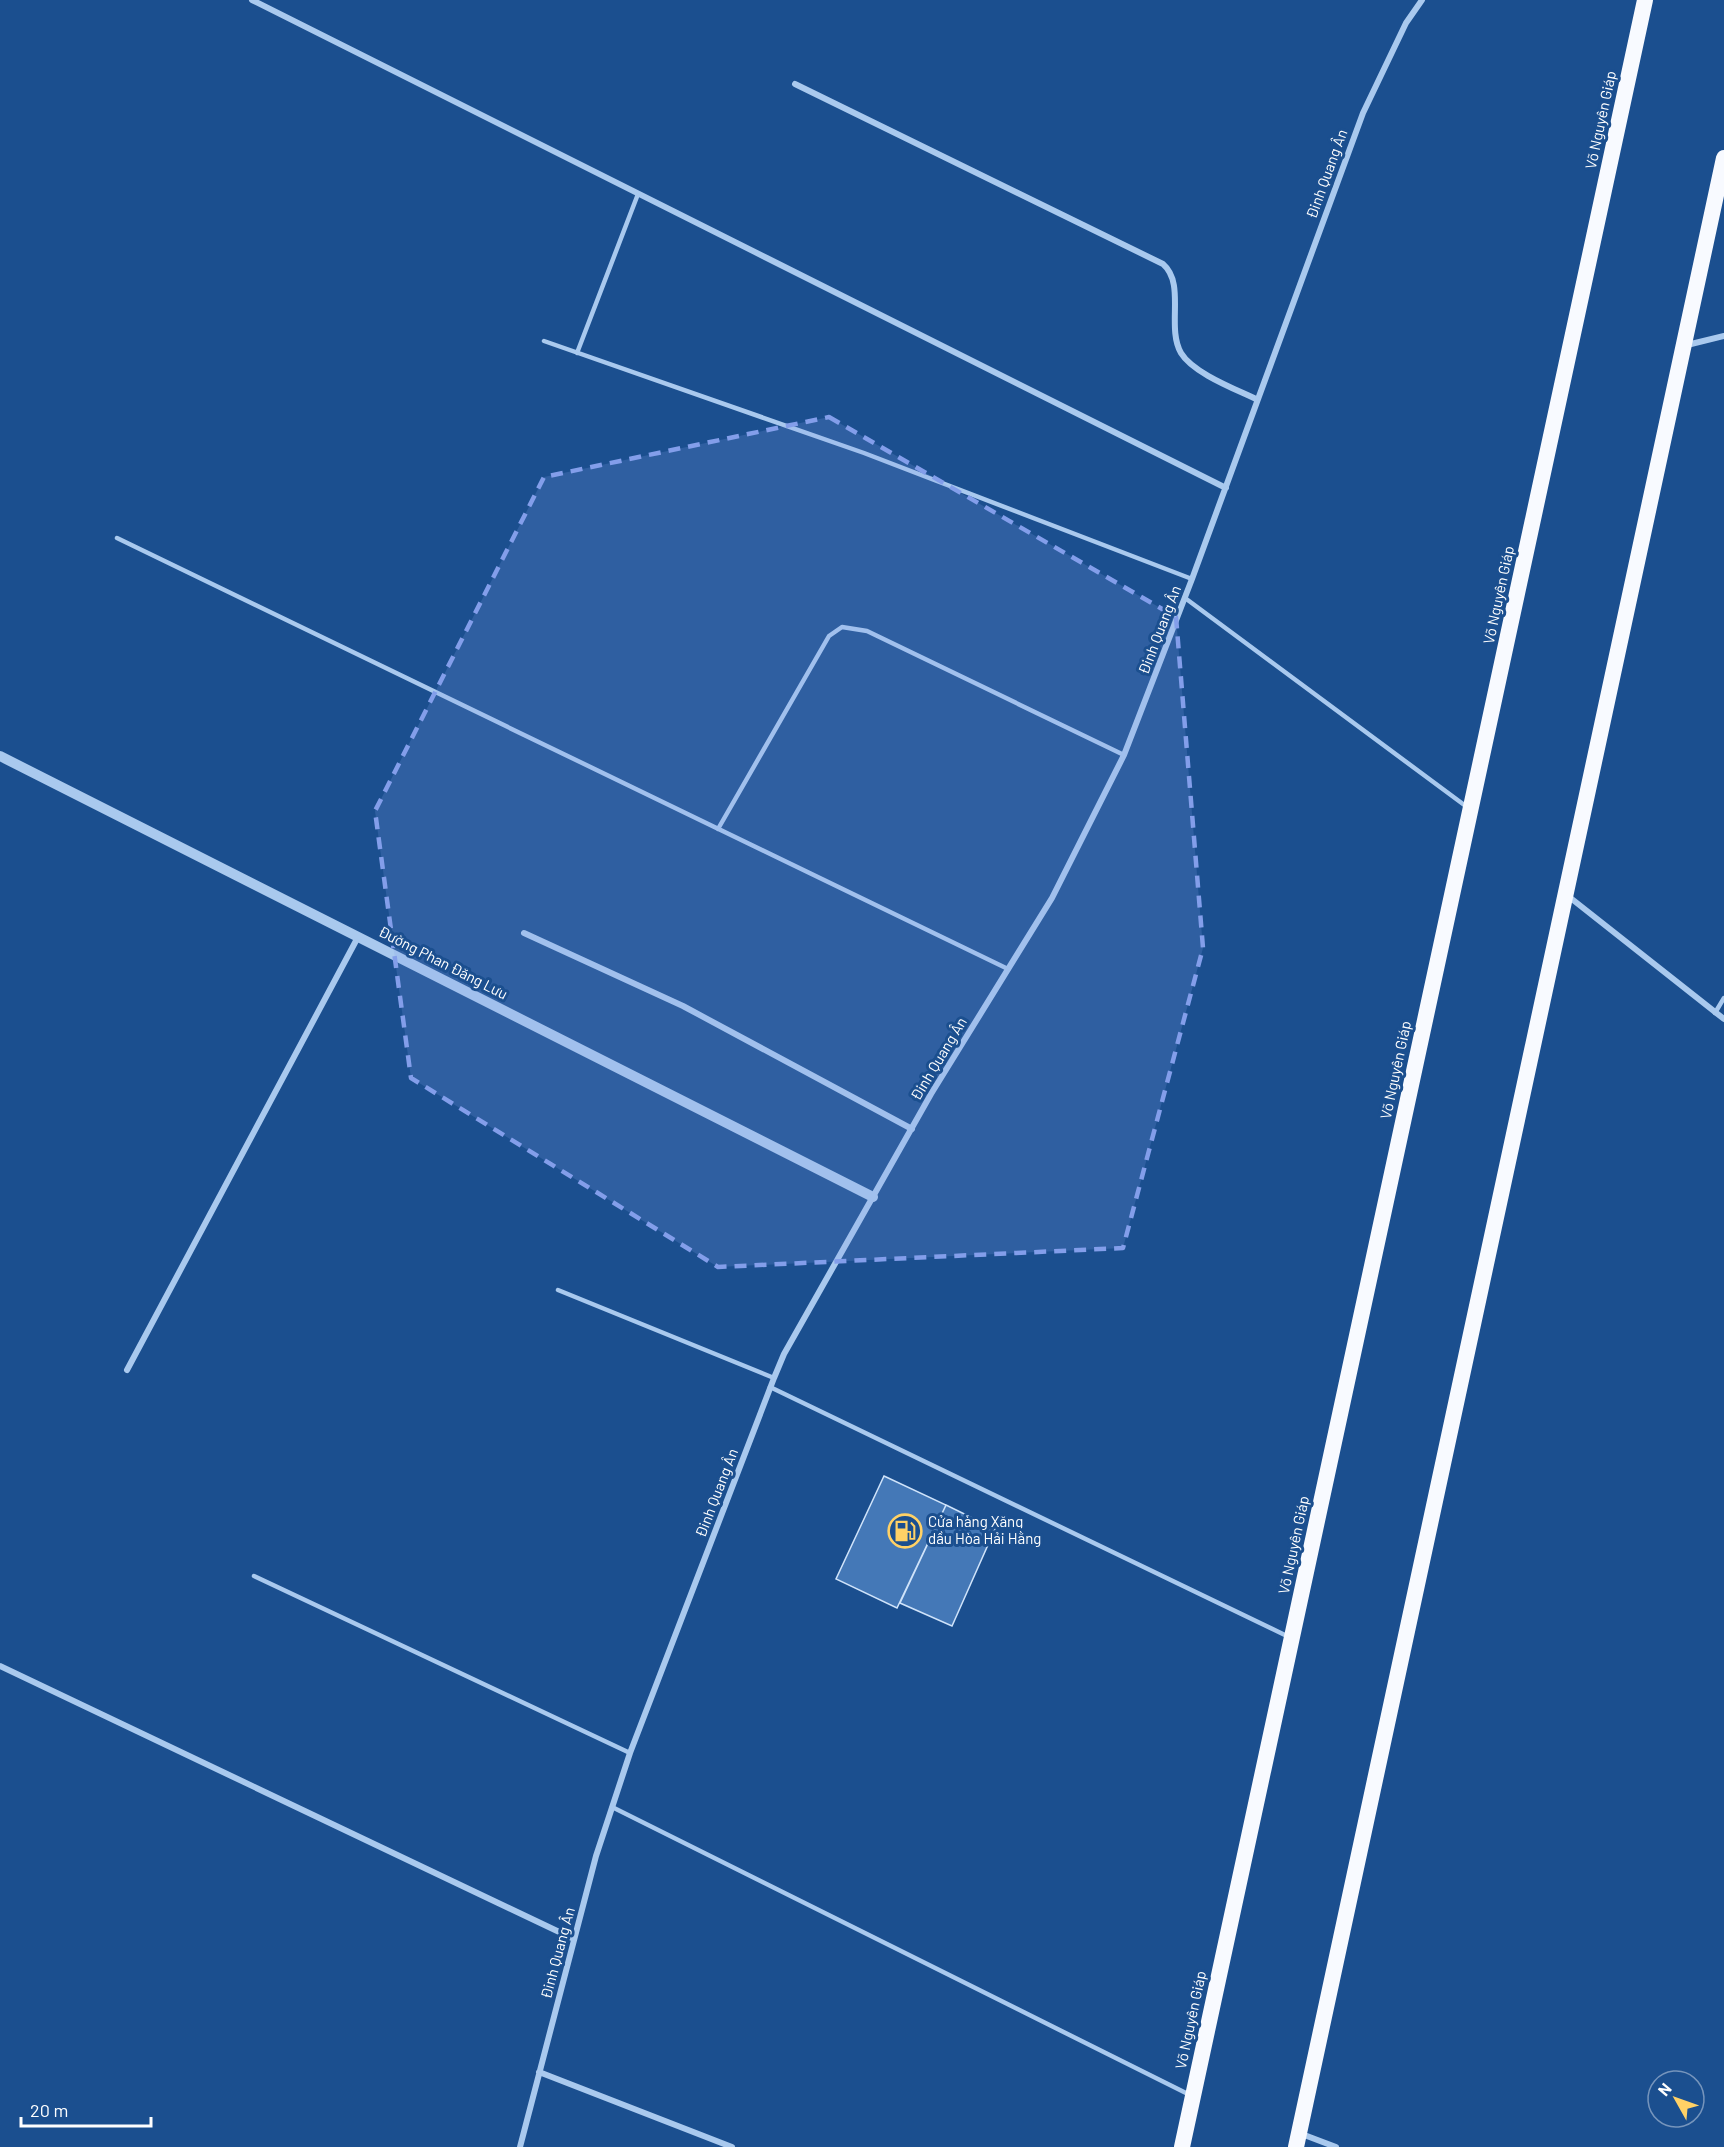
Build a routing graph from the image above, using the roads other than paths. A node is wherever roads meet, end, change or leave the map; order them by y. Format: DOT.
graph roads {
  1 [pos="252,0"];
  2 [pos="1422,0"];
  3 [pos="1645,0"];
  4 [pos="795,84"];
  5 [pos="1724,158"];
  6 [pos="638,194"];
  7 [pos="1724,336"];
  8 [pos="544,341"];
  9 [pos="1684,346"];
  10 [pos="577,353"];
  11 [pos="1256,399"];
  12 [pos="1226,488"];
  13 [pos="117,538"];
  14 [pos="1192,579"];
  15 [pos="1185,598"];
  16 [pos="1124,755"];
  17 [pos="0,756"];
  18 [pos="1471,810"];
  19 [pos="718,829"];
  20 [pos="1565,894"];
  21 [pos="524,933"];
  22 [pos="358,937"];
  23 [pos="1008,969"];
  24 [pos="1724,998"];
  25 [pos="1715,1012"];
  26 [pos="1724,1020"];
  27 [pos="912,1128"];
  28 [pos="873,1197"];
  29 [pos="558,1290"];
  30 [pos="127,1370"];
  31 [pos="774,1378"];
  32 [pos="770,1387"];
  33 [pos="254,1576"];
  34 [pos="1292,1638"];
  35 [pos="0,1666"];
  36 [pos="630,1753"];
  37 [pos="612,1807"];
  38 [pos="574,1939"];
  39 [pos="539,2072"];
  40 [pos="1193,2097"];
  41 [pos="1297,2140"];
  42 [pos="520,2147"];
  43 [pos="732,2147"];
  44 [pos="1182,2147"];
  45 [pos="1336,2147"];
  1 -- 6 [label="street"];
  2 -- 11 [label="street, Đinh Quang Ân"];
  3 -- 18 [label="highway, Võ Nguyên Giáp"];
  4 -- 11 [label="street"];
  5 -- 9 [label="highway"];
  6 -- 10 [label="lane"];
  6 -- 12 [label="street"];
  7 -- 9 [label="street"];
  8 -- 10 [label="lane"];
  9 -- 20 [label="highway"];
  10 -- 14 [label="lane"];
  11 -- 12 [label="street, Đinh Quang Ân"];
  12 -- 14 [label="street, Đinh Quang Ân"];
  13 -- 19 [label="lane"];
  14 -- 15 [label="street, Đinh Quang Ân"];
  15 -- 16 [label="street, Đinh Quang Ân"];
  15 -- 18 [label="lane"];
  16 -- 19 [label="lane"];
  16 -- 23 [label="street, Đinh Quang Ân"];
  17 -- 22 [label="street, Đường Phan Đăng Lưu"];
  18 -- 34 [label="highway, Võ Nguyên Giáp"];
  19 -- 23 [label="lane"];
  20 -- 25 [label="street"];
  20 -- 41 [label="highway"];
  21 -- 27 [label="street"];
  22 -- 28 [label="street, Đường Phan Đăng Lưu"];
  22 -- 30 [label="street"];
  23 -- 27 [label="street, Đinh Quang Ân"];
  24 -- 25 [label="lane"];
  25 -- 26 [label="street"];
  27 -- 28 [label="street, Đinh Quang Ân"];
  28 -- 31 [label="street, Đinh Quang Ân"];
  29 -- 31 [label="lane"];
  31 -- 32 [label="street, Đinh Quang Ân"];
  32 -- 34 [label="lane"];
  32 -- 36 [label="street, Đinh Quang Ân"];
  33 -- 36 [label="lane"];
  34 -- 40 [label="highway, Võ Nguyên Giáp"];
  35 -- 38 [label="street"];
  36 -- 37 [label="street, Đinh Quang Ân"];
  37 -- 38 [label="street, Đinh Quang Ân"];
  37 -- 40 [label="lane"];
  38 -- 39 [label="street, Đinh Quang Ân"];
  39 -- 42 [label="street, Đinh Quang Ân"];
  39 -- 43 [label="street"];
  40 -- 44 [label="highway, Võ Nguyên Giáp"];
  41 -- 45 [label="street"];
}
